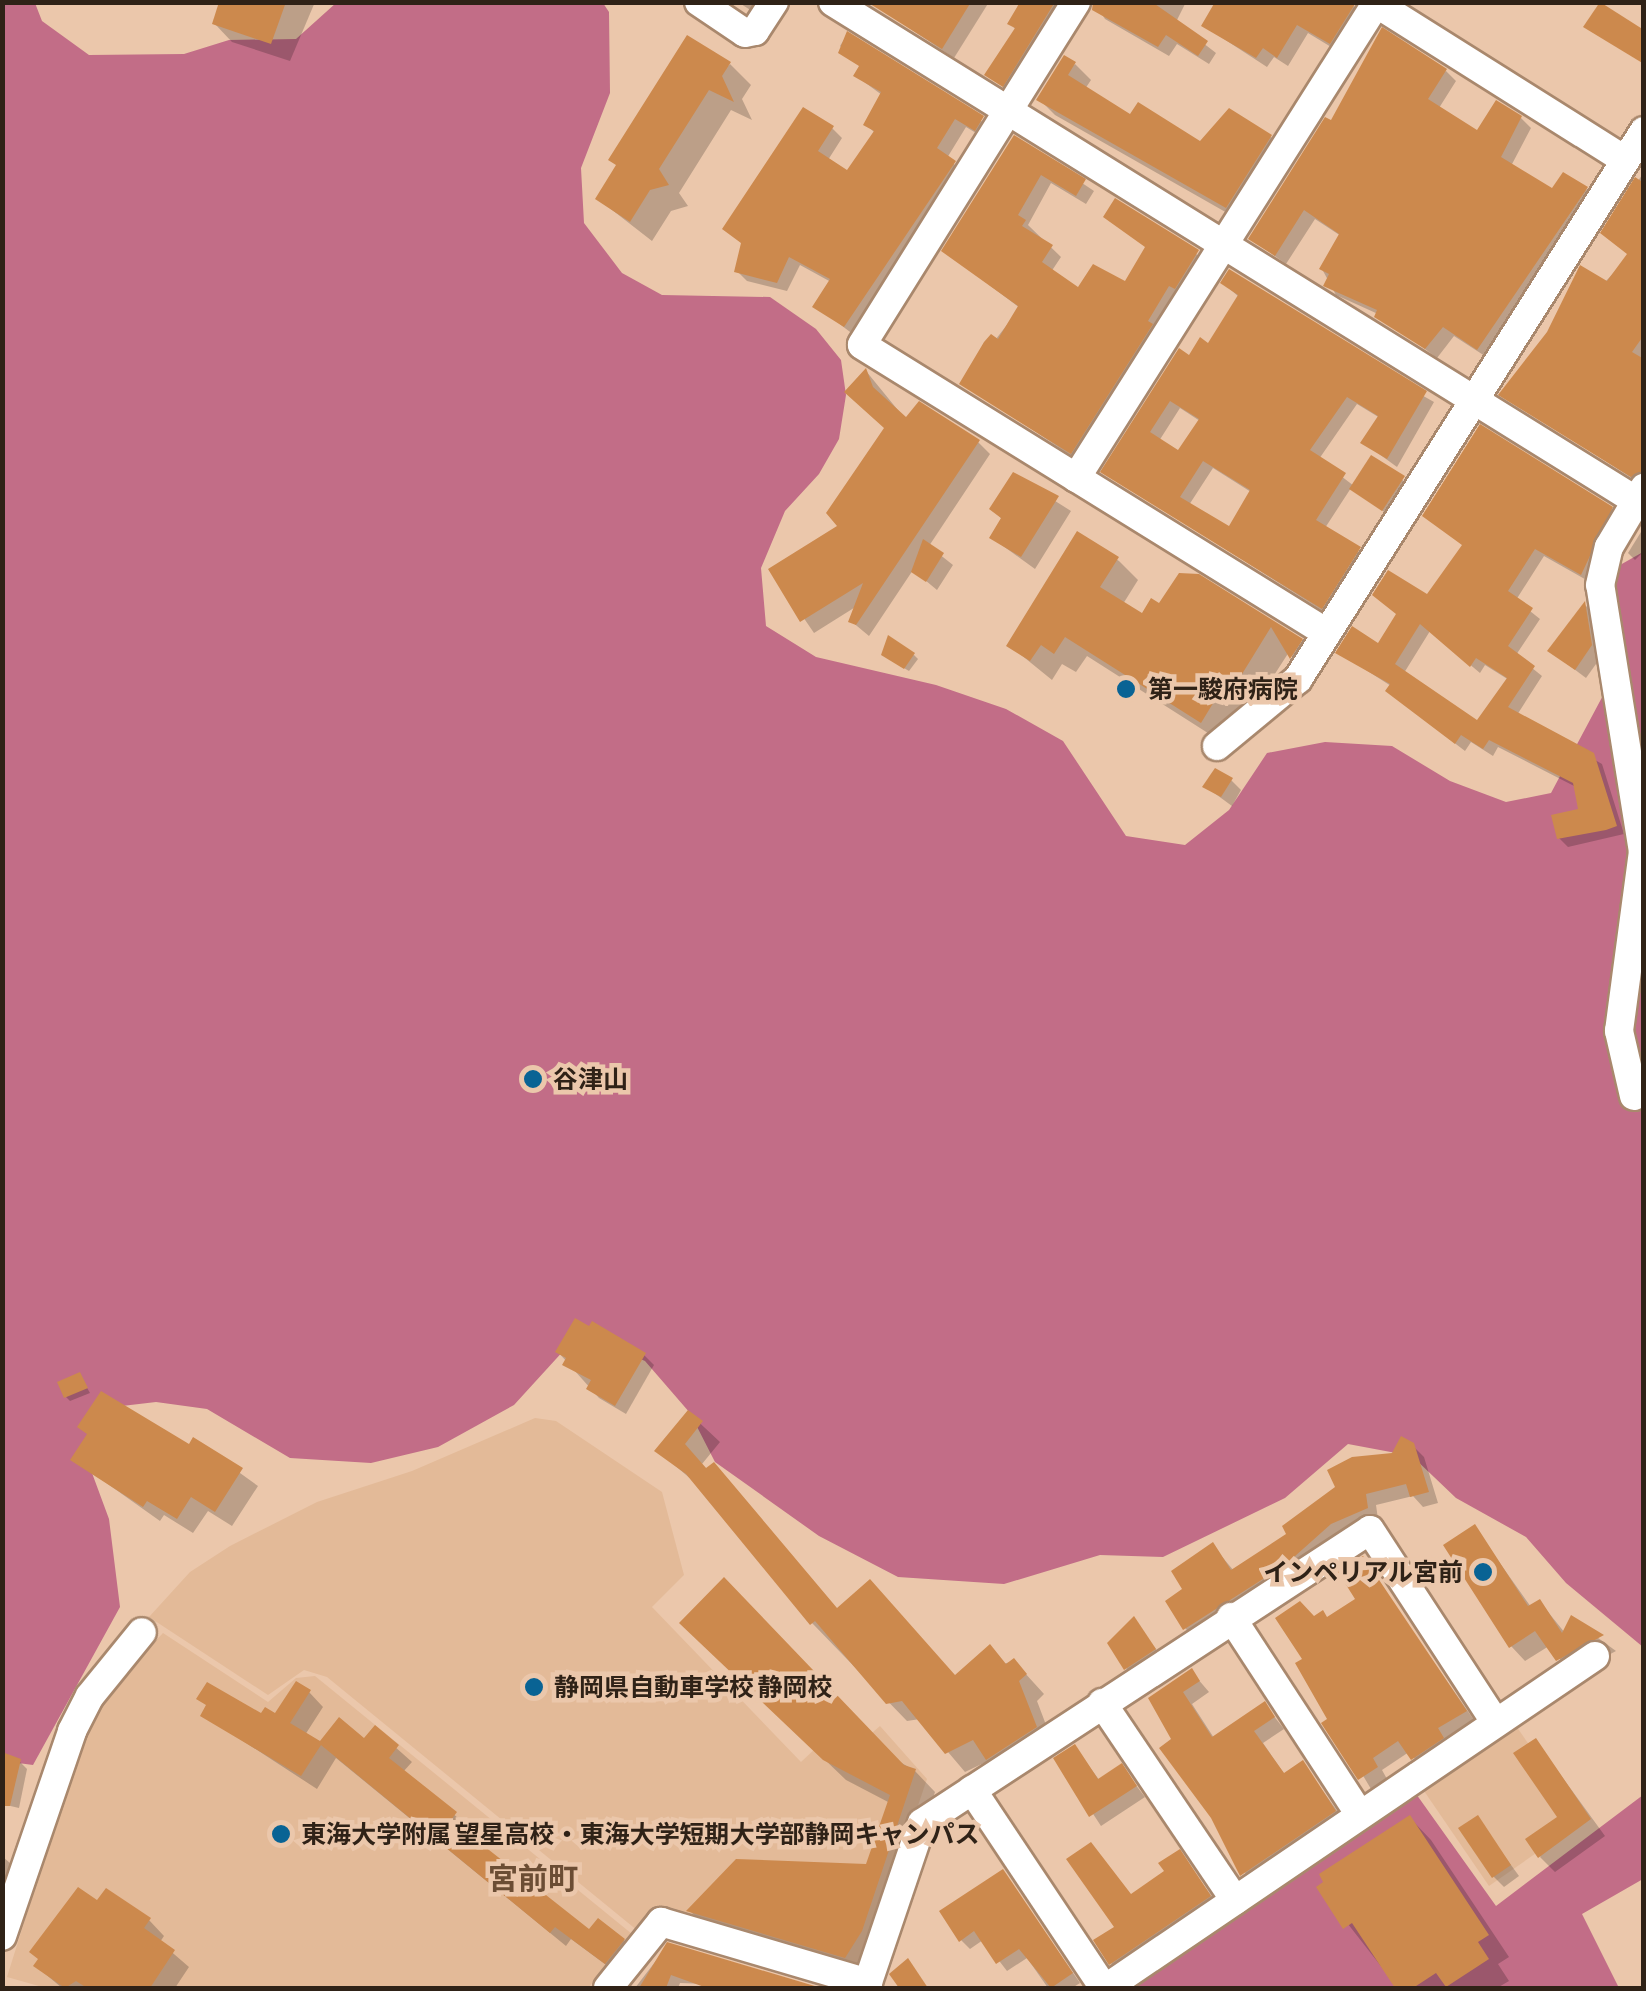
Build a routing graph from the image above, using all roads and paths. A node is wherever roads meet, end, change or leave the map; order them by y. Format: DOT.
graph roads {
  1 [pos="699,2"];
  2 [pos="774,2"];
  3 [pos="834,2"];
  4 [pos="1076,2"];
  5 [pos="1375,3"];
  6 [pos="1008,110"];
  7 [pos="1644,131"];
  8 [pos="1625,160"];
  9 [pos="1225,243"];
  10 [pos="1475,398"];
  11 [pos="1076,478"];
  12 [pos="1640,494"];
  13 [pos="1327,633"];
  14 [pos="1217,746"];
  15 [pos="1634,1096"];
  16 [pos="1230,1617"];
  17 [pos="142,1632"];
  18 [pos="1595,1656"];
  19 [pos="1102,1703"];
  20 [pos="1496,1723"];
  21 [pos="972,1790"];
  22 [pos="1360,1815"];
  23 [pos="1235,1900"];
  24 [pos="4,1924"];
  25 [pos="867,1986"];
  26 [pos="608,1988"];
  27 [pos="1105,1988"];
  1 -- 2 [label="street"];
  3 -- 6 [label="street"];
  4 -- 6 [label="street"];
  5 -- 8 [label="street"];
  5 -- 9 [label="street"];
  6 -- 9 [label="street"];
  6 -- 11 [label="street"];
  7 -- 8 [label="street"];
  8 -- 10 [label="street"];
  9 -- 10 [label="street"];
  9 -- 11 [label="street"];
  10 -- 12 [label="street"];
  10 -- 13 [label="street"];
  11 -- 13 [label="street"];
  12 -- 15 [label="street"];
  13 -- 14 [label="street"];
  16 -- 19 [label="street"];
  16 -- 20 [label="street"];
  16 -- 22 [label="street"];
  17 -- 24 [label="street"];
  18 -- 20 [label="street"];
  19 -- 21 [label="street"];
  19 -- 23 [label="street"];
  20 -- 22 [label="street"];
  21 -- 25 [label="street"];
  21 -- 27 [label="street"];
  22 -- 23 [label="street"];
  23 -- 27 [label="street"];
  25 -- 26 [label="street"];
}
